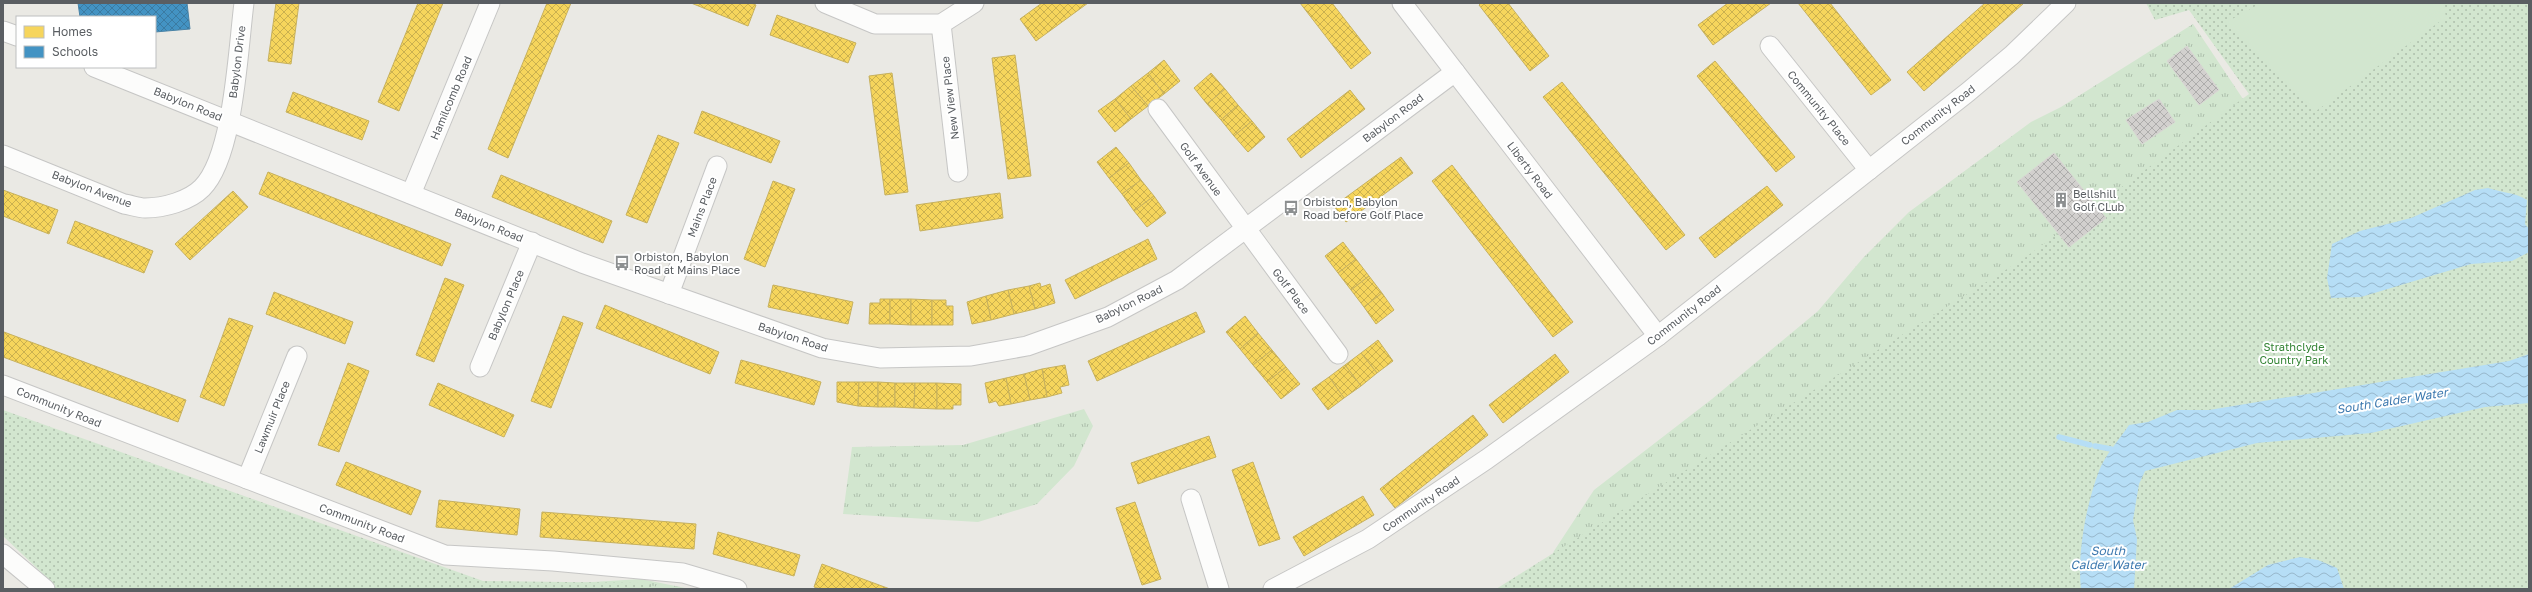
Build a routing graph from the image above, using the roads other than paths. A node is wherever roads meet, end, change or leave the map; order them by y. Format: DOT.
graph roads {
  1 [pos="244,3"];
  2 [pos="490,3"];
  3 [pos="974,3"];
  4 [pos="1402,3"];
  5 [pos="2066,3"];
  6 [pos="833,4"];
  7 [pos="941,24"];
  8 [pos="3,31"];
  9 [pos="16,36"];
  10 [pos="1770,46"];
  11 [pos="96,68"];
  12 [pos="1455,72"];
  13 [pos="1158,109"];
  14 [pos="229,121"];
  15 [pos="3,155"];
  16 [pos="717,166"];
  17 [pos="1868,170"];
  18 [pos="958,172"];
  19 [pos="411,194"];
  20 [pos="1245,229"];
  21 [pos="532,242"];
  22 [pos="669,294"];
  23 [pos="1658,336"];
  24 [pos="1338,354"];
  25 [pos="297,356"];
  26 [pos="480,367"];
  27 [pos="3,385"];
  28 [pos="247,479"];
  29 [pos="1191,499"];
  30 [pos="3,554"];
  31 [pos="45,589"];
  32 [pos="737,589"];
  33 [pos="1219,589"];
  34 [pos="1274,589"];
  1 -- 14 [label="street, Babylon Drive"];
  2 -- 19 [label="street, Hamilcomb Road"];
  3 -- 7 [label="street"];
  4 -- 12 [label="street, Liberty Road"];
  5 -- 17 [label="street, Community Road"];
  6 -- 7 [label="street"];
  7 -- 18 [label="street, New View Place"];
  8 -- 9 [label="street"];
  10 -- 17 [label="street, Community Place"];
  11 -- 14 [label="street, Babylon Road"];
  12 -- 20 [label="street, Babylon Road"];
  12 -- 23 [label="street, Liberty Road"];
  13 -- 20 [label="street, Golf Avenue"];
  14 -- 15 [label="street, Babylon Avenue"];
  14 -- 19 [label="street, Babylon Road"];
  16 -- 22 [label="street, Mains Place"];
  17 -- 23 [label="street, Community Road"];
  19 -- 21 [label="street, Babylon Road"];
  20 -- 22 [label="street, Babylon Road"];
  20 -- 24 [label="street, Golf Place"];
  21 -- 22 [label="street, Babylon Road"];
  21 -- 26 [label="street, Babylon Place"];
  23 -- 34 [label="street, Community Road"];
  25 -- 28 [label="street, Lawmuir Place"];
  27 -- 28 [label="street, Community Road"];
  28 -- 32 [label="street, Community Road"];
  29 -- 33 [label="street"];
  30 -- 31 [label="street"];
}
